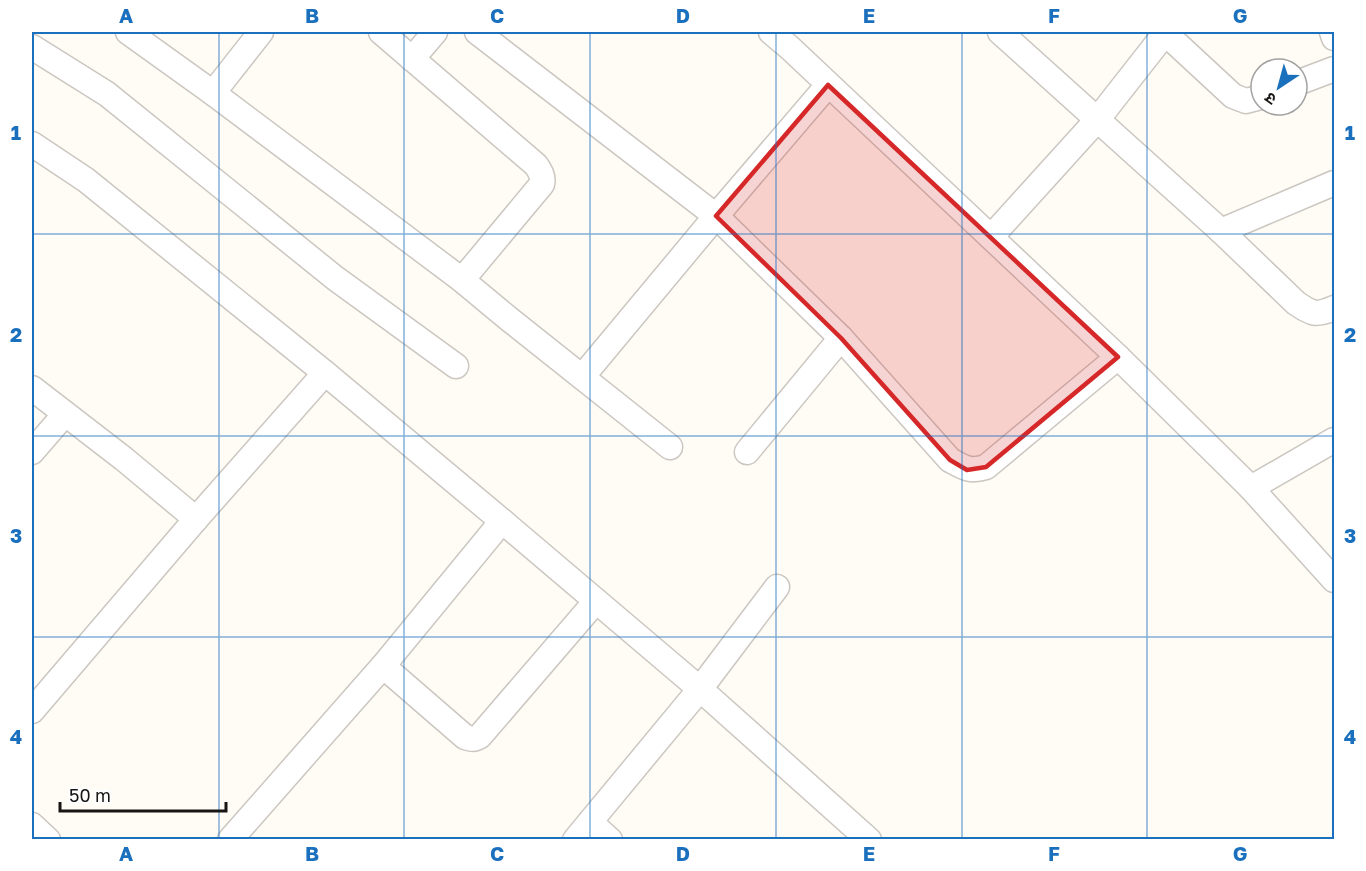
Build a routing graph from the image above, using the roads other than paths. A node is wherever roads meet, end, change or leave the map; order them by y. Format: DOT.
graph roads {
  1 [pos="128,32"];
  2 [pos="261,32"];
  3 [pos="381,32"];
  4 [pos="435,32"];
  5 [pos="477,32"];
  6 [pos="1000,32"];
  7 [pos="1165,32"];
  8 [pos="1332,32"];
  9 [pos="780,35"];
  10 [pos="1335,38"];
  11 [pos="32,47"];
  12 [pos="412,59"];
  13 [pos="1335,69"];
  14 [pos="1309,79"];
  15 [pos="828,85"];
  16 [pos="213,93"];
  17 [pos="1249,100"];
  18 [pos="1097,120"];
  19 [pos="32,144"];
  20 [pos="1335,183"];
  21 [pos="716,216"];
  22 [pos="1221,231"];
  23 [pos="991,237"];
  24 [pos="462,280"];
  25 [pos="1335,308"];
  26 [pos="841,338"];
  27 [pos="1118,357"];
  28 [pos="456,366"];
  29 [pos="326,373"];
  30 [pos="582,377"];
  31 [pos="32,388"];
  32 [pos="64,415"];
  33 [pos="1335,441"];
  34 [pos="670,447"];
  35 [pos="32,452"];
  36 [pos="747,452"];
  37 [pos="1251,488"];
  38 [pos="196,519"];
  39 [pos="502,520"];
  40 [pos="1335,580"];
  41 [pos="777,587"];
  42 [pos="596,601"];
  43 [pos="383,666"];
  44 [pos="700,688"];
  45 [pos="32,711"];
  46 [pos="32,825"];
  47 [pos="583,831"];
  48 [pos="48,840"];
  49 [pos="230,840"];
  50 [pos="610,840"];
  51 [pos="869,840"];
  1 -- 16 [label="street"];
  2 -- 16 [label="street"];
  3 -- 12 [label="street"];
  4 -- 12 [label="street"];
  5 -- 21 [label="street"];
  6 -- 18 [label="street"];
  7 -- 17 [label="street"];
  7 -- 18 [label="street"];
  8 -- 10 [label="street"];
  9 -- 15 [label="street"];
  11 -- 28 [label="street"];
  12 -- 24 [label="street"];
  13 -- 14 [label="street"];
  15 -- 21 [label="street"];
  15 -- 23 [label="street"];
  16 -- 24 [label="street"];
  18 -- 22 [label="street"];
  18 -- 23 [label="street"];
  19 -- 29 [label="street"];
  20 -- 22 [label="street"];
  21 -- 26 [label="street"];
  21 -- 30 [label="street"];
  22 -- 25 [label="street"];
  23 -- 27 [label="street"];
  24 -- 30 [label="street"];
  26 -- 27 [label="street"];
  26 -- 36 [label="street"];
  27 -- 37 [label="street"];
  29 -- 38 [label="street"];
  29 -- 39 [label="street"];
  30 -- 34 [label="street"];
  31 -- 32 [label="street"];
  32 -- 35 [label="street"];
  32 -- 38 [label="street"];
  33 -- 37 [label="street"];
  37 -- 40 [label="street"];
  38 -- 45 [label="street"];
  39 -- 42 [label="street"];
  39 -- 43 [label="street"];
  41 -- 44 [label="street"];
  42 -- 43 [label="street"];
  42 -- 44 [label="street"];
  43 -- 49 [label="street"];
  44 -- 47 [label="street"];
  44 -- 51 [label="street"];
  46 -- 48 [label="street"];
  47 -- 50 [label="street"];
}
